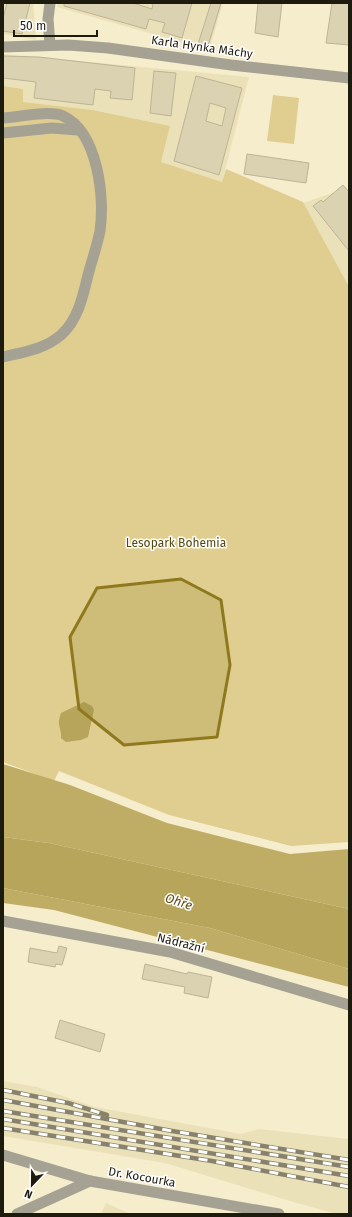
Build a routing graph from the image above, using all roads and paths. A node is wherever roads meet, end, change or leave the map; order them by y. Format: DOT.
graph roads {
  1 [pos="50,3"];
  2 [pos="50,45"];
  3 [pos="3,47"];
  4 [pos="349,78"];
  5 [pos="3,118"];
  6 [pos="78,130"];
  7 [pos="3,133"];
  8 [pos="3,357"];
  9 [pos="3,921"];
  10 [pos="349,1005"];
  11 [pos="3,1155"];
  12 [pos="90,1181"];
  13 [pos="17,1214"];
  14 [pos="279,1214"];
  1 -- 2 [label="street"];
  2 -- 3 [label="street, Karla Hynka Máchy"];
  2 -- 4 [label="street, Karla Hynka Máchy"];
  5 -- 6 [label="street"];
  6 -- 7 [label="street"];
  6 -- 8 [label="street"];
  9 -- 10 [label="street, Nádražní"];
  11 -- 12 [label="street, Dr. Kocourka"];
  12 -- 13 [label="street"];
  12 -- 14 [label="street, Dr. Kocourka"];
}
